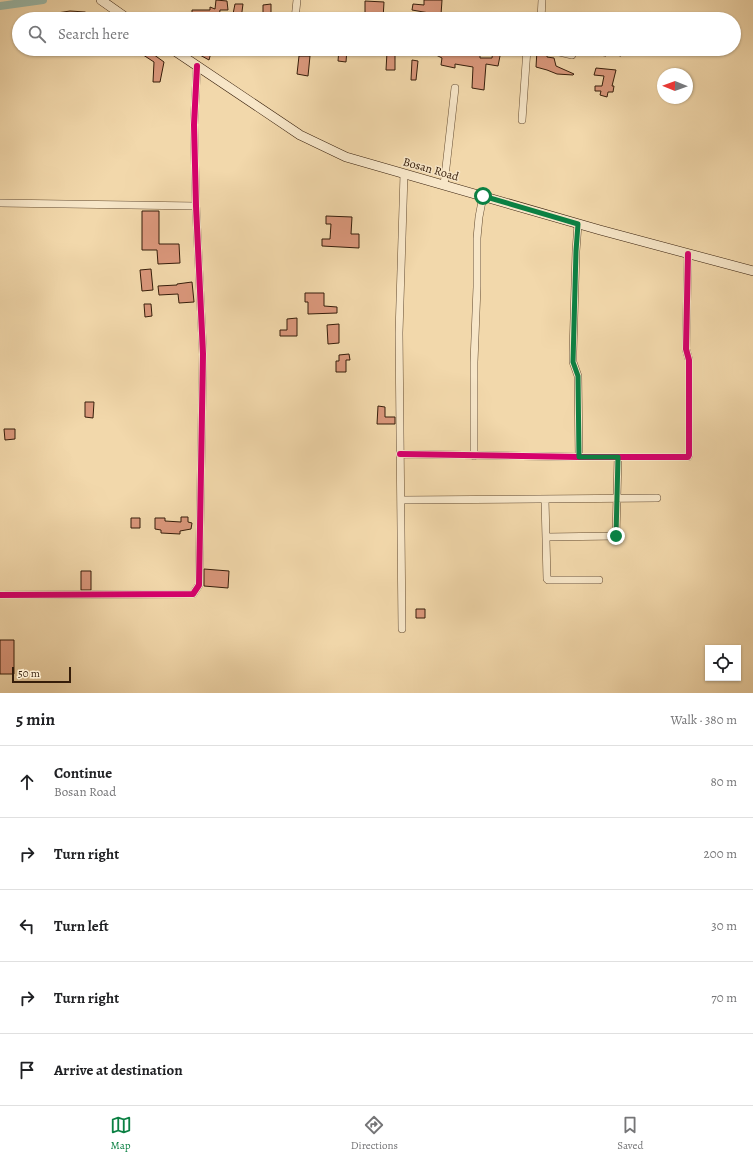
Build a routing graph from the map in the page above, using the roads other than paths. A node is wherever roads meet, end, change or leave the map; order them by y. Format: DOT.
graph roads {
  1 [pos="297,0"];
  2 [pos="542,0"];
  3 [pos="105,1"];
  4 [pos="119,12"];
  5 [pos="296,12"];
  6 [pos="541,12"];
  7 [pos="182,56"];
  8 [pos="527,56"];
  9 [pos="197,66"];
  10 [pos="455,88"];
  11 [pos="522,120"];
  12 [pos="404,174"];
  13 [pos="444,185"];
  14 [pos="483,196"];
  15 [pos="0,203"];
  16 [pos="196,206"];
  17 [pos="578,224"];
  18 [pos="688,254"];
  19 [pos="753,272"];
  20 [pos="400,454"];
  21 [pos="474,456"];
  22 [pos="579,457"];
  23 [pos="618,457"];
  24 [pos="617,498"];
  25 [pos="657,498"];
  26 [pos="545,499"];
  27 [pos="401,500"];
  28 [pos="546,537"];
  29 [pos="599,580"];
  30 [pos="0,595"];
  31 [pos="402,629"];
  1 -- 5 [label="street"];
  2 -- 6 [label="street"];
  3 -- 4 [label="main road"];
  7 -- 9 [label="main road, Bosan Road"];
  8 -- 11 [label="street"];
  9 -- 12 [label="main road, Bosan Road"];
  9 -- 16 [label="street"];
  10 -- 13 [label="street"];
  12 -- 13 [label="main road, Bosan Road"];
  12 -- 20 [label="street"];
  13 -- 14 [label="main road, Bosan Road"];
  14 -- 17 [label="main road, Bosan Road"];
  14 -- 21 [label="street"];
  15 -- 16 [label="street"];
  16 -- 30 [label="street"];
  17 -- 18 [label="main road, Bosan Road"];
  17 -- 22 [label="street"];
  18 -- 19 [label="main road, Bosan Road"];
  18 -- 23 [label="street"];
  20 -- 21 [label="street"];
  20 -- 27 [label="street"];
  21 -- 22 [label="street"];
  22 -- 23 [label="street"];
  23 -- 24 [label="street"];
  24 -- 25 [label="street"];
  24 -- 26 [label="street"];
  24 -- 28 [label="street"];
  26 -- 27 [label="street"];
  26 -- 28 [label="street"];
  27 -- 31 [label="street"];
  28 -- 29 [label="street"];
}
